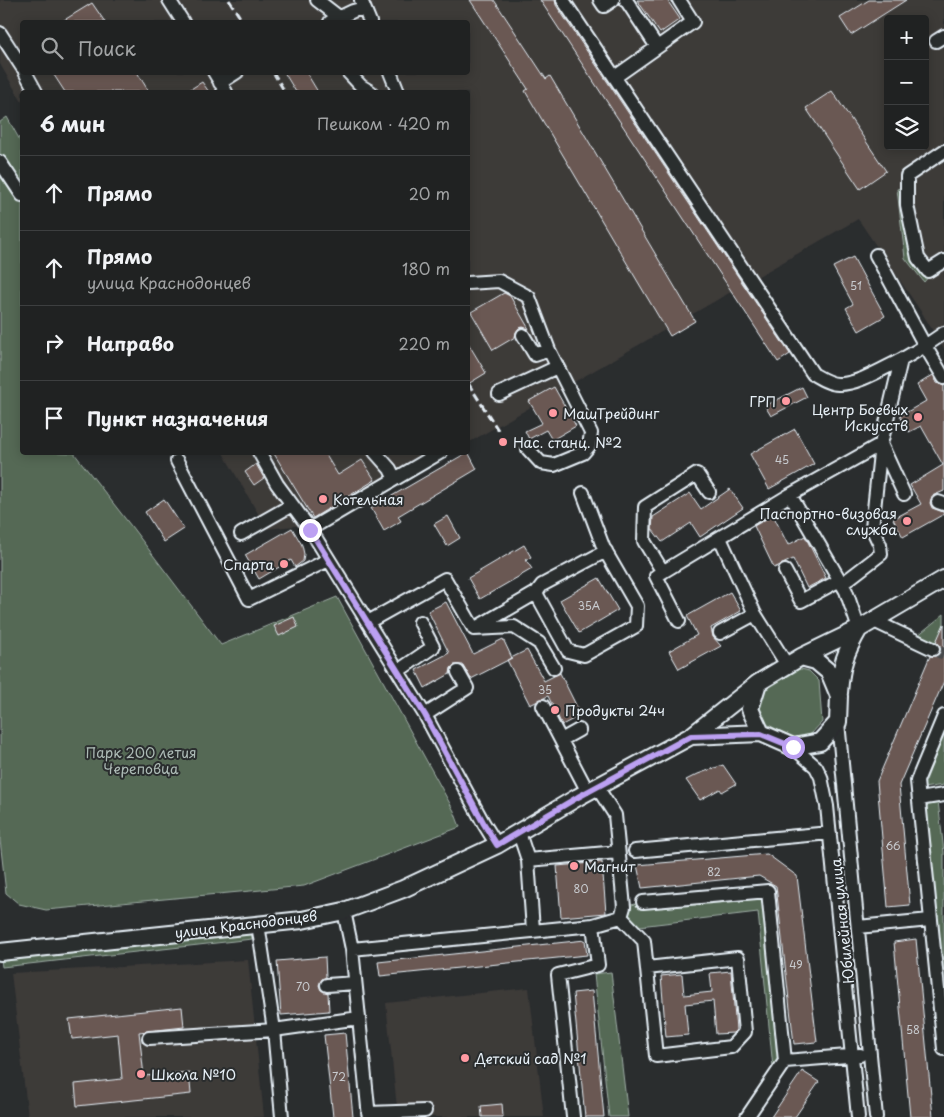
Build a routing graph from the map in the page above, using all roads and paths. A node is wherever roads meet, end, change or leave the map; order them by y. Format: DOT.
graph roads {
  1 [pos="169,0"];
  2 [pos="317,0"];
  3 [pos="563,0"];
  4 [pos="600,0"];
  5 [pos="613,0"];
  6 [pos="626,0"];
  7 [pos="679,0"];
  8 [pos="362,4"];
  9 [pos="182,20"];
  10 [pos="334,20"];
  11 [pos="369,20"];
  12 [pos="0,33"];
  13 [pos="658,47"];
  14 [pos="20,64"];
  15 [pos="27,75"];
  16 [pos="232,75"];
  17 [pos="351,75"];
  18 [pos="391,75"];
  19 [pos="615,77"];
  20 [pos="220,83"];
  21 [pos="35,90"];
  22 [pos="368,90"];
  23 [pos="397,90"];
  24 [pos="944,151"];
  25 [pos="0,162"];
  26 [pos="20,192"];
  27 [pos="876,255"];
  28 [pos="944,261"];
  29 [pos="470,283"];
  30 [pos="944,333"];
  31 [pos="523,335"];
  32 [pos="925,346"];
  33 [pos="549,350"];
  34 [pos="901,360"];
  35 [pos="557,367"];
  36 [pos="944,378"];
  37 [pos="499,394"];
  38 [pos="881,444"];
  39 [pos="528,449"];
  40 [pos="261,455"];
  41 [pos="377,455"];
  42 [pos="436,455"];
  43 [pos="177,461"];
  44 [pos="395,479"];
  45 [pos="709,492"];
  46 [pos="583,493"];
  47 [pos="904,494"];
  48 [pos="790,495"];
  49 [pos="292,504"];
  50 [pos="310,530"];
  51 [pos="241,534"];
  52 [pos="720,538"];
  53 [pos="606,551"];
  54 [pos="328,560"];
  55 [pos="785,571"];
  56 [pos="663,572"];
  57 [pos="944,579"];
  58 [pos="841,582"];
  59 [pos="536,593"];
  60 [pos="755,614"];
  61 [pos="874,620"];
  62 [pos="679,621"];
  63 [pos="368,622"];
  64 [pos="420,622"];
  65 [pos="859,629"];
  66 [pos="474,630"];
  67 [pos="720,633"];
  68 [pos="933,649"];
  69 [pos="794,661"];
  70 [pos="554,668"];
  71 [pos="398,671"];
  72 [pos="458,672"];
  73 [pos="758,683"];
  74 [pos="838,696"];
  75 [pos="543,706"];
  76 [pos="425,715"];
  77 [pos="944,716"];
  78 [pos="838,722"];
  79 [pos="579,730"];
  80 [pos="761,734"];
  81 [pos="691,736"];
  82 [pos="561,740"];
  83 [pos="793,747"];
  84 [pos="592,789"];
  85 [pos="944,795"];
  86 [pos="919,798"];
  87 [pos="519,833"];
  88 [pos="830,833"];
  89 [pos="497,845"];
  90 [pos="635,851"];
  91 [pos="618,852"];
  92 [pos="528,860"];
  93 [pos="643,902"];
  94 [pos="344,911"];
  95 [pos="621,916"];
  96 [pos="930,920"];
  97 [pos="258,924"];
  98 [pos="593,925"];
  99 [pos="858,927"];
  100 [pos="533,930"];
  101 [pos="859,944"];
  102 [pos="841,946"];
  103 [pos="352,950"];
  104 [pos="0,952"];
  105 [pos="647,968"];
  106 [pos="355,983"];
  107 [pos="327,985"];
  108 [pos="359,1018"];
  109 [pos="943,1020"];
  110 [pos="274,1030"];
  111 [pos="148,1038"];
  112 [pos="944,1048"];
  113 [pos="870,1053"];
  114 [pos="852,1056"];
  115 [pos="785,1061"];
  116 [pos="425,1111"];
  117 [pos="368,1115"];
  118 [pos="282,1117"];
  119 [pos="573,1117"];
  120 [pos="747,1117"];
  121 [pos="858,1117"];
  122 [pos="876,1117"];
  1 -- 9 [label="street"];
  2 -- 10 [label="street"];
  3 -- 19 [label="street"];
  4 -- 5 [label="street"];
  6 -- 13 [label="street"];
  7 -- 13 [label="street"];
  8 -- 10 [label="street"];
  8 -- 11 [label="street"];
  12 -- 14 [label="street"];
  13 -- 19 [label="street"];
  15 -- 21 [label="street"];
  16 -- 20 [label="street"];
  17 -- 22 [label="street"];
  18 -- 23 [label="street"];
  19 -- 34 [label="street"];
  24 -- 28 [label="street"];
  25 -- 26 [label="street"];
  27 -- 32 [label="street"];
  29 -- 33 [label="street"];
  30 -- 32 [label="street"];
  31 -- 33 [label="street"];
  32 -- 34 [label="street"];
  32 -- 36 [label="street"];
  33 -- 35 [label="street"];
  34 -- 38 [label="street"];
  35 -- 37 [label="street"];
  35 -- 39 [label="street"];
  38 -- 47 [label="street"];
  38 -- 48 [label="street"];
  38 -- 58 [label="street"];
  40 -- 49 [label="street"];
  41 -- 44 [label="street"];
  42 -- 44 [label="street"];
  43 -- 54 [label="street"];
  44 -- 50 [label="street"];
  45 -- 56 [label="street"];
  46 -- 53 [label="street"];
  48 -- 52 [label="street"];
  48 -- 58 [label="street"];
  49 -- 50 [label="street"];
  49 -- 51 [label="street"];
  50 -- 54 [label="street"];
  52 -- 56 [label="street"];
  52 -- 60 [label="street"];
  53 -- 59 [label="street"];
  53 -- 59 [label="street"];
  54 -- 63 [label="street"];
  55 -- 58 [label="street"];
  56 -- 62 [label="street"];
  57 -- 61 [label="main road"];
  58 -- 65 [label="street"];
  59 -- 66 [label="street"];
  60 -- 67 [label="street"];
  60 -- 69 [label="street"];
  61 -- 65 [label="main road"];
  61 -- 68 [label="street"];
  63 -- 66 [label="street"];
  63 -- 71 [label="street"];
  64 -- 71 [label="street"];
  65 -- 69 [label="main road"];
  65 -- 74 [label="main road"];
  66 -- 70 [label="street"];
  69 -- 73 [label="main road"];
  69 -- 74 [label="main road"];
  71 -- 76 [label="street"];
  72 -- 76 [label="street"];
  73 -- 80 [label="main road"];
  73 -- 81 [label="main road, улица Краснодонцев"];
  74 -- 78 [label="main road"];
  75 -- 82 [label="street"];
  76 -- 89 [label="street"];
  77 -- 86 [label="street"];
  78 -- 83 [label="main road"];
  78 -- 99 [label="street, Юбилейная улица"];
  79 -- 82 [label="street"];
  80 -- 81 [label="main road, улица Краснодонцев"];
  80 -- 83 [label="main road"];
  81 -- 84 [label="main road, улица Краснодонцев"];
  82 -- 84 [label="street"];
  83 -- 88 [label="street, Юбилейная улица"];
  84 -- 87 [label="main road, улица Краснодонцев"];
  84 -- 91 [label="street"];
  85 -- 86 [label="street"];
  86 -- 96 [label="street"];
  87 -- 89 [label="main road, улица Краснодонцев"];
  87 -- 92 [label="street"];
  88 -- 90 [label="street"];
  88 -- 102 [label="street, Юбилейная улица"];
  89 -- 94 [label="main road, улица Краснодонцев"];
  91 -- 92 [label="street"];
  91 -- 95 [label="street"];
  92 -- 100 [label="street"];
  93 -- 115 [label="street"];
  94 -- 97 [label="main road, улица Краснодонцев"];
  94 -- 103 [label="street"];
  95 -- 98 [label="street"];
  95 -- 105 [label="street"];
  96 -- 99 [label="street"];
  96 -- 109 [label="street"];
  97 -- 104 [label="main road, улица Краснодонцев"];
  97 -- 110 [label="street"];
  98 -- 100 [label="street"];
  98 -- 119 [label="street"];
  99 -- 101 [label="street, Юбилейная улица"];
  100 -- 103 [label="street"];
  101 -- 102 [label="street"];
  101 -- 113 [label="street, Юбилейная улица"];
  102 -- 114 [label="street, Юбилейная улица"];
  103 -- 106 [label="street"];
  105 -- 105 [label="street"];
  106 -- 107 [label="street"];
  106 -- 108 [label="street"];
  108 -- 110 [label="street"];
  108 -- 117 [label="street"];
  109 -- 112 [label="street"];
  110 -- 111 [label="street"];
  110 -- 118 [label="street"];
  113 -- 114 [label="street"];
  113 -- 122 [label="street, Юбилейная улица"];
  114 -- 115 [label="street"];
  114 -- 121 [label="street, Юбилейная улица"];
  115 -- 120 [label="street"];
  116 -- 117 [label="street"];
}
